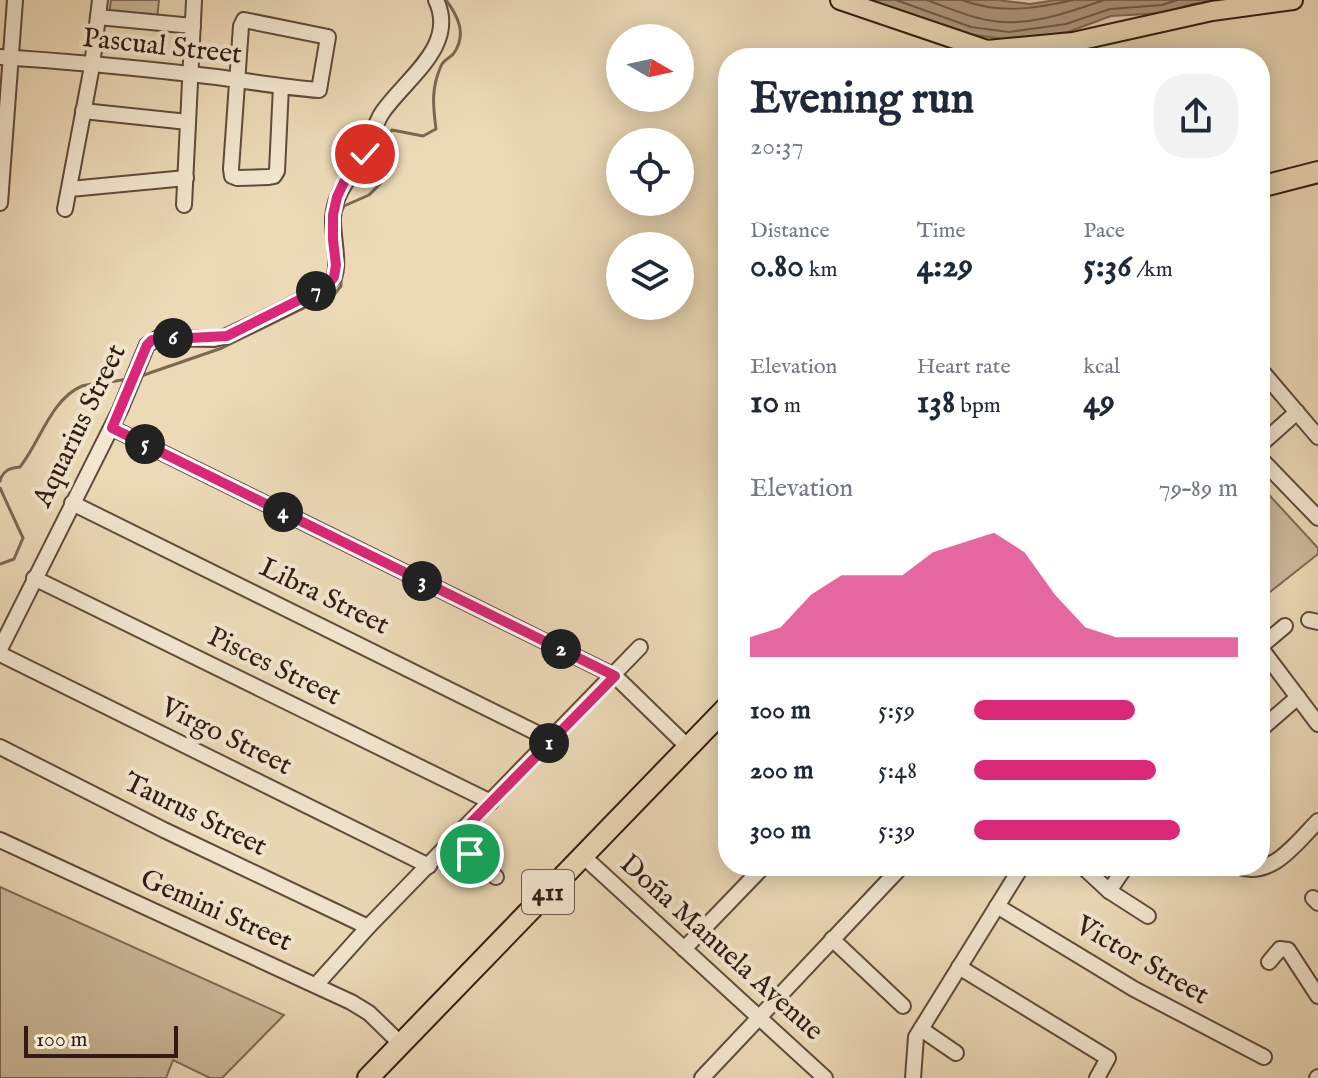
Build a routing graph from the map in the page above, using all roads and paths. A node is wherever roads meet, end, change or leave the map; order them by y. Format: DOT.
graph roads {
  1 [pos="15,0"];
  2 [pos="100,0"];
  3 [pos="194,0"];
  4 [pos="436,0"];
  5 [pos="840,0"];
  6 [pos="1293,0"];
  7 [pos="98,17"];
  8 [pos="193,26"];
  9 [pos="981,48"];
  10 [pos="1008,48"];
  11 [pos="5,58"];
  12 [pos="92,66"];
  13 [pos="190,74"];
  14 [pos="237,80"];
  15 [pos="281,86"];
  16 [pos="83,111"];
  17 [pos="188,122"];
  18 [pos="1318,172"];
  19 [pos="186,178"];
  20 [pos="1270,184"];
  21 [pos="70,189"];
  22 [pos="0,203"];
  23 [pos="184,205"];
  24 [pos="65,209"];
  25 [pos="1270,381"];
  26 [pos="1297,412"];
  27 [pos="112,428"];
  28 [pos="1270,436"];
  29 [pos="1318,437"];
  30 [pos="1270,468"];
  31 [pos="72,503"];
  32 [pos="1318,518"];
  33 [pos="34,578"];
  34 [pos="1285,626"];
  35 [pos="1270,639"];
  36 [pos="640,647"];
  37 [pos="0,652"];
  38 [pos="1270,660"];
  39 [pos="615,676"];
  40 [pos="1298,697"];
  41 [pos="718,717"];
  42 [pos="1270,721"];
  43 [pos="1318,724"];
  44 [pos="551,740"];
  45 [pos="0,747"];
  46 [pos="689,748"];
  47 [pos="491,802"];
  48 [pos="1318,821"];
  49 [pos="455,839"];
  50 [pos="0,840"];
  51 [pos="583,856"];
  52 [pos="1270,865"];
  53 [pos="429,866"];
  54 [pos="754,876"];
  55 [pos="892,876"];
  56 [pos="1016,876"];
  57 [pos="1093,876"];
  58 [pos="1119,876"];
  59 [pos="496,877"];
  60 [pos="1109,891"];
  61 [pos="997,906"];
  62 [pos="1148,916"];
  63 [pos="368,927"];
  64 [pos="832,939"];
  65 [pos="684,949"];
  66 [pos="1269,962"];
  67 [pos="959,967"];
  68 [pos="316,985"];
  69 [pos="1318,996"];
  70 [pos="903,1006"];
  71 [pos="760,1018"];
  72 [pos="921,1029"];
  73 [pos="401,1044"];
  74 [pos="956,1053"];
  75 [pos="1264,1057"];
  76 [pos="368,1078"];
  77 [pos="702,1078"];
  78 [pos="825,1078"];
  79 [pos="913,1078"];
  80 [pos="1097,1078"];
  1 -- 11 [label="street"];
  2 -- 7 [label="street"];
  3 -- 8 [label="street"];
  4 -- 27 [label="street, Aquarius Street"];
  5 -- 9 [label="main road"];
  6 -- 10 [label="main road"];
  7 -- 8 [label="street"];
  7 -- 12 [label="street"];
  8 -- 13 [label="street"];
  11 -- 12 [label="street, Pascual Street"];
  11 -- 22 [label="street"];
  12 -- 13 [label="street, Pascual Street"];
  12 -- 16 [label="street"];
  13 -- 14 [label="street, Pascual Street"];
  13 -- 17 [label="street"];
  14 -- 15 [label="street, Pascual Street"];
  14 -- 15 [label="street"];
  14 -- 15 [label="street, Pascual Street"];
  16 -- 17 [label="street"];
  16 -- 21 [label="street"];
  17 -- 19 [label="street"];
  18 -- 20 [label="highway"];
  19 -- 21 [label="street"];
  19 -- 23 [label="street"];
  21 -- 24 [label="street"];
  25 -- 26 [label="street"];
  26 -- 28 [label="street"];
  26 -- 29 [label="street"];
  27 -- 31 [label="street, Aquarius Street"];
  27 -- 39 [label="street"];
  30 -- 32 [label="street"];
  31 -- 33 [label="street, Aquarius Street"];
  31 -- 44 [label="street, Libra Street"];
  33 -- 37 [label="street, Aquarius Street"];
  33 -- 47 [label="street, Pisces Street"];
  34 -- 35 [label="street"];
  36 -- 39 [label="street"];
  37 -- 53 [label="street, Virgo Street"];
  38 -- 40 [label="street"];
  39 -- 44 [label="street"];
  39 -- 46 [label="street"];
  40 -- 42 [label="street"];
  40 -- 43 [label="street"];
  41 -- 46 [label="highway, 411"];
  44 -- 47 [label="street"];
  45 -- 63 [label="street, Taurus Street"];
  46 -- 51 [label="highway, 411"];
  47 -- 49 [label="street"];
  48 -- 52 [label="street"];
  49 -- 53 [label="street"];
  49 -- 59 [label="street"];
  50 -- 68 [label="street, Gemini Street"];
  51 -- 65 [label="street, Doña Manuela Avenue"];
  51 -- 73 [label="highway, 411"];
  53 -- 63 [label="street"];
  54 -- 65 [label="street"];
  55 -- 64 [label="street"];
  56 -- 61 [label="street"];
  57 -- 60 [label="street"];
  58 -- 60 [label="street"];
  60 -- 62 [label="street"];
  61 -- 67 [label="street"];
  61 -- 75 [label="street, Victor Street"];
  63 -- 68 [label="street"];
  64 -- 70 [label="street"];
  64 -- 71 [label="street"];
  65 -- 71 [label="street, Doña Manuela Avenue"];
  66 -- 69 [label="street"];
  67 -- 72 [label="street"];
  67 -- 80 [label="street"];
  68 -- 73 [label="street, Gemini Street"];
  71 -- 77 [label="street"];
  71 -- 78 [label="street, Doña Manuela Avenue"];
  72 -- 74 [label="street"];
  72 -- 79 [label="street"];
  73 -- 76 [label="highway, 411"];
}
